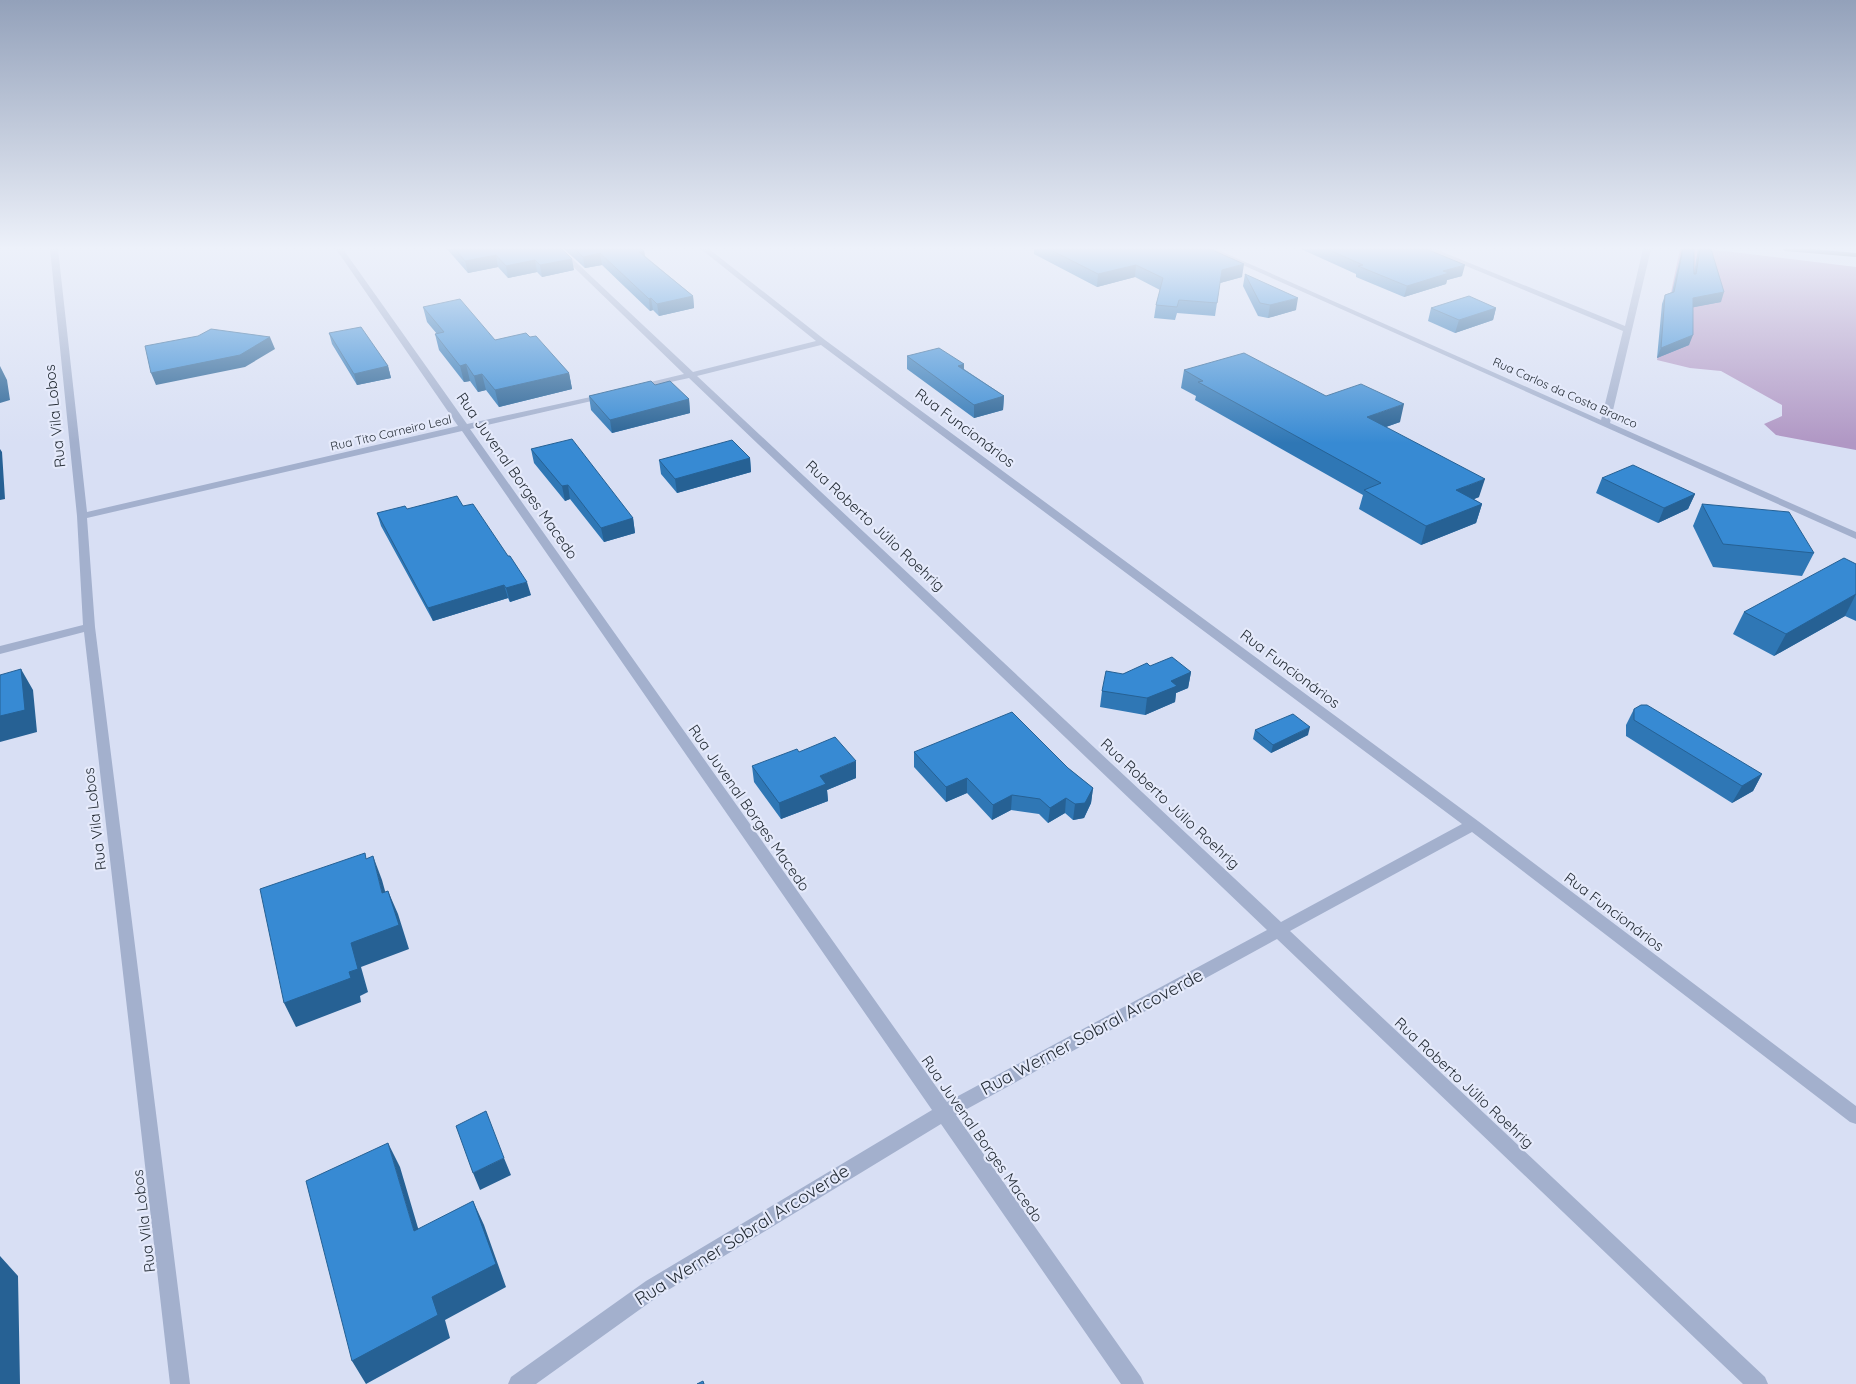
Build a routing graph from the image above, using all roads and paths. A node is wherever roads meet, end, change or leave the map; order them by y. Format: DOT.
graph roads {
  1 [pos="61,314"];
  2 [pos="384,314"];
  3 [pos="626,314"];
  4 [pos="786,314"];
  5 [pos="1356,314"];
  6 [pos="1587,314"];
  7 [pos="1632,314"];
  8 [pos="1628,330"];
  9 [pos="822,342"];
  10 [pos="691,375"];
  11 [pos="1605,424"];
  12 [pos="465,429"];
  13 [pos="82,516"];
  14 [pos="1856,536"];
  15 [pos="89,627"];
  16 [pos="0,650"];
  17 [pos="1474,825"];
  18 [pos="1280,930"];
  19 [pos="943,1113"];
  20 [pos="1856,1116"];
  21 [pos="180,1384"];
  22 [pos="518,1384"];
  23 [pos="1134,1384"];
  24 [pos="1758,1384"];
  1 -- 13 [label="street, Rua Vila Lobos"];
  2 -- 12 [label="street, Rua Juvenal Borges Macedo"];
  3 -- 10 [label="street, Rua Roberto Júlio Roehrig"];
  4 -- 9 [label="street, Rua Funcionários"];
  5 -- 11 [label="street, Rua Carlos da Costa Branco"];
  6 -- 8 [label="street"];
  7 -- 8 [label="street"];
  8 -- 11 [label="street"];
  9 -- 10 [label="street, Rua Tito Carneiro Leal"];
  9 -- 17 [label="street, Rua Funcionários"];
  10 -- 12 [label="street, Rua Tito Carneiro Leal"];
  10 -- 18 [label="street, Rua Roberto Júlio Roehrig"];
  11 -- 14 [label="street, Rua Carlos da Costa Branco"];
  12 -- 13 [label="street, Rua Tito Carneiro Leal"];
  12 -- 19 [label="street, Rua Juvenal Borges Macedo"];
  13 -- 15 [label="street, Rua Vila Lobos"];
  15 -- 16 [label="street"];
  15 -- 21 [label="street, Rua Vila Lobos"];
  17 -- 18 [label="street, Rua Werner Sobral Arcoverde"];
  17 -- 20 [label="street, Rua Funcionários"];
  18 -- 19 [label="street, Rua Werner Sobral Arcoverde"];
  18 -- 24 [label="street, Rua Roberto Júlio Roehrig"];
  19 -- 22 [label="street, Rua Werner Sobral Arcoverde"];
  19 -- 23 [label="street, Rua Juvenal Borges Macedo"];
}
